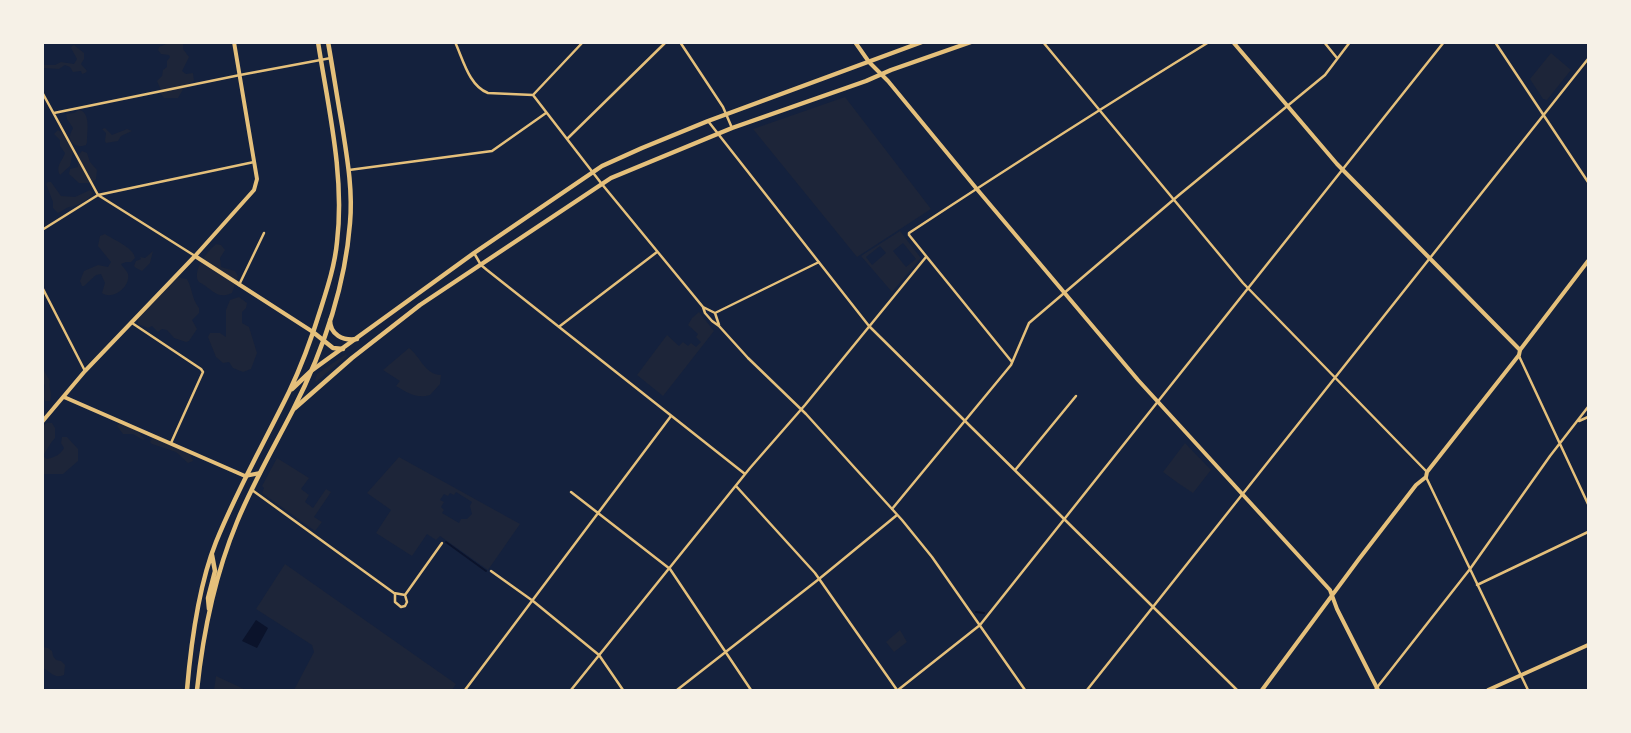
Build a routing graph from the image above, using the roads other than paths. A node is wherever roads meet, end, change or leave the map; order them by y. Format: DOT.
graph roads {
  1 [pos="234,42"];
  2 [pos="318,42"];
  3 [pos="328,42"];
  4 [pos="455,42"];
  5 [pos="583,42"];
  6 [pos="666,42"];
  7 [pos="680,42"];
  8 [pos="855,42"];
  9 [pos="922,42"];
  10 [pos="970,42"];
  11 [pos="1043,42"];
  12 [pos="1209,42"];
  13 [pos="1232,42"];
  14 [pos="1324,42"];
  15 [pos="1350,42"];
  16 [pos="1444,42"];
  17 [pos="1495,42"];
  18 [pos="331,58"];
  19 [pos="1337,58"];
  20 [pos="1588,59"];
  21 [pos="321,61"];
  22 [pos="869,62"];
  23 [pos="882,74"];
  24 [pos="240,75"];
  25 [pos="42,92"];
  26 [pos="533,94"];
  27 [pos="1286,107"];
  28 [pos="1099,109"];
  29 [pos="546,112"];
  30 [pos="1544,113"];
  31 [pos="54,114"];
  32 [pos="726,115"];
  33 [pos="708,121"];
  34 [pos="732,128"];
  35 [pos="717,134"];
  36 [pos="567,139"];
  37 [pos="254,162"];
  38 [pos="349,170"];
  39 [pos="1343,170"];
  40 [pos="593,172"];
  41 [pos="1588,182"];
  42 [pos="601,183"];
  43 [pos="976,188"];
  44 [pos="98,195"];
  45 [pos="1174,200"];
  46 [pos="42,230"];
  47 [pos="264,233"];
  48 [pos="657,252"];
  49 [pos="474,253"];
  50 [pos="195,256"];
  51 [pos="926,257"];
  52 [pos="1430,258"];
  53 [pos="1588,261"];
  54 [pos="819,262"];
  55 [pos="481,265"];
  56 [pos="239,284"];
  57 [pos="42,287"];
  58 [pos="1248,289"];
  59 [pos="1064,292"];
  60 [pos="703,307"];
  61 [pos="715,313"];
  62 [pos="331,314"];
  63 [pos="131,322"];
  64 [pos="560,326"];
  65 [pos="719,326"];
  66 [pos="869,326"];
  67 [pos="313,332"];
  68 [pos="356,339"];
  69 [pos="322,340"];
  70 [pos="343,349"];
  71 [pos="1520,353"];
  72 [pos="1012,362"];
  73 [pos="310,371"];
  74 [pos="85,372"];
  75 [pos="1336,378"];
  76 [pos="288,393"];
  77 [pos="1076,396"];
  78 [pos="64,397"];
  79 [pos="1157,402"];
  80 [pos="1588,407"];
  81 [pos="293,410"];
  82 [pos="800,410"];
  83 [pos="671,416"];
  84 [pos="1588,417"];
  85 [pos="965,420"];
  86 [pos="42,422"];
  87 [pos="1578,422"];
  88 [pos="170,444"];
  89 [pos="1560,444"];
  90 [pos="1016,470"];
  91 [pos="1427,472"];
  92 [pos="260,473"];
  93 [pos="745,474"];
  94 [pos="245,476"];
  95 [pos="1426,477"];
  96 [pos="736,486"];
  97 [pos="252,490"];
  98 [pos="571,492"];
  99 [pos="1243,494"];
  100 [pos="1588,504"];
  101 [pos="892,509"];
  102 [pos="598,514"];
  103 [pos="897,515"];
  104 [pos="1064,519"];
  105 [pos="1588,532"];
  106 [pos="442,543"];
  107 [pos="212,555"];
  108 [pos="670,569"];
  109 [pos="1470,569"];
  110 [pos="491,571"];
  111 [pos="819,579"];
  112 [pos="1477,585"];
  113 [pos="395,594"];
  114 [pos="405,595"];
  115 [pos="1332,596"];
  116 [pos="533,601"];
  117 [pos="1154,607"];
  118 [pos="210,612"];
  119 [pos="980,625"];
  120 [pos="1588,645"];
  121 [pos="725,652"];
  122 [pos="599,655"];
  123 [pos="1520,676"];
  124 [pos="187,690"];
  125 [pos="197,690"];
  126 [pos="465,690"];
  127 [pos="571,690"];
  128 [pos="623,690"];
  129 [pos="677,690"];
  130 [pos="751,690"];
  131 [pos="897,690"];
  132 [pos="1025,690"];
  133 [pos="1088,690"];
  134 [pos="1237,690"];
  135 [pos="1262,690"];
  136 [pos="1377,690"];
  137 [pos="1488,690"];
  138 [pos="1528,690"];
  1 -- 24 [label="main road"];
  2 -- 21 [label="main road"];
  3 -- 18 [label="main road"];
  4 -- 26 [label="street"];
  5 -- 26 [label="street"];
  6 -- 36 [label="street"];
  7 -- 32 [label="street"];
  8 -- 22 [label="main road"];
  9 -- 22 [label="main road"];
  10 -- 23 [label="main road"];
  11 -- 28 [label="street"];
  12 -- 28 [label="street"];
  13 -- 27 [label="main road"];
  14 -- 19 [label="street"];
  15 -- 19 [label="street"];
  16 -- 39 [label="street"];
  17 -- 30 [label="street"];
  18 -- 21 [label="street"];
  18 -- 38 [label="main road"];
  19 -- 27 [label="street"];
  20 -- 30 [label="street"];
  21 -- 24 [label="street"];
  21 -- 67 [label="main road"];
  22 -- 23 [label="main road"];
  22 -- 32 [label="main road"];
  23 -- 34 [label="main road"];
  23 -- 43 [label="main road"];
  24 -- 31 [label="street"];
  24 -- 37 [label="main road"];
  25 -- 31 [label="street"];
  26 -- 29 [label="street"];
  27 -- 39 [label="main road"];
  27 -- 45 [label="street"];
  28 -- 43 [label="street"];
  28 -- 45 [label="street"];
  29 -- 36 [label="street"];
  29 -- 38 [label="street"];
  30 -- 41 [label="street"];
  30 -- 52 [label="street"];
  31 -- 44 [label="street"];
  32 -- 33 [label="main road"];
  32 -- 34 [label="street"];
  33 -- 35 [label="street"];
  33 -- 40 [label="main road"];
  34 -- 35 [label="main road"];
  35 -- 42 [label="main road"];
  35 -- 54 [label="street"];
  36 -- 40 [label="street"];
  37 -- 44 [label="street"];
  37 -- 50 [label="main road"];
  38 -- 62 [label="main road"];
  39 -- 52 [label="main road"];
  39 -- 58 [label="street"];
  40 -- 42 [label="street"];
  40 -- 49 [label="main road"];
  42 -- 48 [label="street"];
  42 -- 55 [label="main road"];
  43 -- 51 [label="street"];
  43 -- 59 [label="main road"];
  44 -- 46 [label="street"];
  44 -- 50 [label="street"];
  45 -- 58 [label="street"];
  45 -- 59 [label="street"];
  47 -- 56 [label="street"];
  48 -- 60 [label="street"];
  48 -- 64 [label="street"];
  49 -- 55 [label="street"];
  49 -- 68 [label="main road"];
  50 -- 56 [label="main road"];
  50 -- 63 [label="main road"];
  51 -- 66 [label="street"];
  51 -- 72 [label="street"];
  52 -- 71 [label="main road"];
  52 -- 75 [label="street"];
  53 -- 71 [label="main road"];
  54 -- 61 [label="street"];
  54 -- 66 [label="street"];
  55 -- 64 [label="street"];
  55 -- 81 [label="main road"];
  56 -- 67 [label="main road"];
  57 -- 74 [label="street"];
  58 -- 75 [label="street"];
  58 -- 79 [label="street"];
  59 -- 72 [label="street"];
  59 -- 79 [label="main road"];
  60 -- 61 [label="street"];
  60 -- 65 [label="street"];
  61 -- 65 [label="street"];
  62 -- 68 [label="main road"];
  62 -- 69 [label="main road"];
  63 -- 74 [label="main road"];
  63 -- 88 [label="street"];
  64 -- 83 [label="street"];
  65 -- 82 [label="street"];
  66 -- 82 [label="street"];
  66 -- 85 [label="street"];
  67 -- 69 [label="main road"];
  67 -- 76 [label="main road"];
  68 -- 70 [label="main road"];
  69 -- 70 [label="main road"];
  69 -- 73 [label="main road"];
  70 -- 73 [label="main road"];
  71 -- 89 [label="street"];
  71 -- 91 [label="main road"];
  72 -- 85 [label="street"];
  73 -- 76 [label="main road"];
  73 -- 81 [label="main road"];
  74 -- 78 [label="main road"];
  75 -- 91 [label="street"];
  75 -- 99 [label="street"];
  76 -- 94 [label="main road"];
  77 -- 90 [label="street"];
  78 -- 86 [label="main road"];
  78 -- 88 [label="main road"];
  79 -- 99 [label="main road"];
  79 -- 104 [label="street"];
  80 -- 87 [label="street"];
  81 -- 92 [label="main road"];
  82 -- 93 [label="street"];
  82 -- 101 [label="street"];
  83 -- 93 [label="street"];
  83 -- 102 [label="street"];
  84 -- 87 [label="street"];
  85 -- 90 [label="street"];
  85 -- 101 [label="street"];
  87 -- 89 [label="street"];
  88 -- 94 [label="main road"];
  89 -- 100 [label="street"];
  89 -- 109 [label="street"];
  90 -- 104 [label="street"];
  91 -- 95 [label="main road"];
  92 -- 94 [label="main road"];
  92 -- 97 [label="main road"];
  93 -- 96 [label="street"];
  94 -- 107 [label="main road"];
  95 -- 109 [label="street"];
  95 -- 115 [label="main road"];
  96 -- 108 [label="street"];
  96 -- 111 [label="street"];
  97 -- 113 [label="street"];
  97 -- 118 [label="main road"];
  98 -- 102 [label="street"];
  99 -- 115 [label="main road"];
  99 -- 117 [label="street"];
  101 -- 103 [label="street"];
  102 -- 108 [label="street"];
  102 -- 116 [label="street"];
  103 -- 111 [label="street"];
  103 -- 119 [label="street"];
  104 -- 117 [label="street"];
  104 -- 119 [label="street"];
  105 -- 112 [label="street"];
  106 -- 114 [label="street"];
  107 -- 118 [label="main road"];
  107 -- 124 [label="main road"];
  108 -- 121 [label="street"];
  108 -- 122 [label="street"];
  109 -- 112 [label="street"];
  109 -- 136 [label="street"];
  110 -- 116 [label="street"];
  111 -- 121 [label="street"];
  111 -- 131 [label="street"];
  112 -- 123 [label="street"];
  113 -- 114 [label="street"];
  113 -- 114 [label="street"];
  115 -- 135 [label="main road"];
  115 -- 136 [label="main road"];
  116 -- 122 [label="street"];
  116 -- 126 [label="street"];
  117 -- 133 [label="street"];
  117 -- 134 [label="street"];
  118 -- 125 [label="main road"];
  119 -- 131 [label="street"];
  119 -- 132 [label="street"];
  120 -- 123 [label="main road"];
  121 -- 129 [label="street"];
  121 -- 130 [label="street"];
  122 -- 127 [label="street"];
  122 -- 128 [label="street"];
  123 -- 137 [label="main road"];
  123 -- 138 [label="street"];
}
